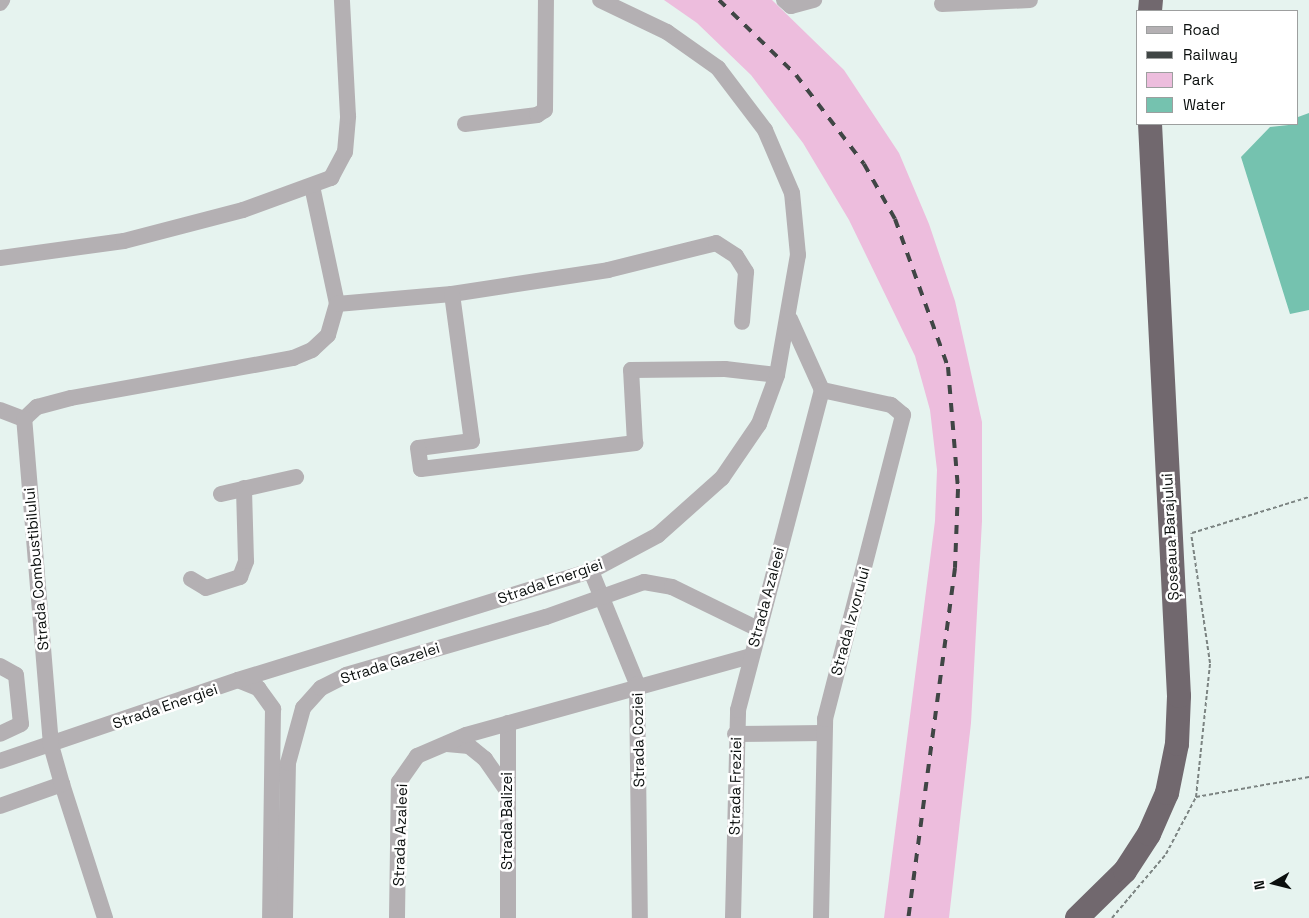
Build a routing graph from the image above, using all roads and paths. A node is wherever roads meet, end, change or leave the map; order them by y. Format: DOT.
graph roads {
  1 [pos="342,0"];
  2 [pos="546,0"];
  3 [pos="600,0"];
  4 [pos="784,0"];
  5 [pos="814,0"];
  6 [pos="1030,0"];
  7 [pos="942,4"];
  8 [pos="465,124"];
  9 [pos="1150,125"];
  10 [pos="312,186"];
  11 [pos="0,258"];
  12 [pos="452,294"];
  13 [pos="337,304"];
  14 [pos="790,319"];
  15 [pos="742,322"];
  16 [pos="777,375"];
  17 [pos="822,390"];
  18 [pos="0,410"];
  19 [pos="24,419"];
  20 [pos="296,477"];
  21 [pos="244,488"];
  22 [pos="221,494"];
  23 [pos="1309,497"];
  24 [pos="1170,539"];
  25 [pos="591,571"];
  26 [pos="191,579"];
  27 [pos="603,598"];
  28 [pos="758,628"];
  29 [pos="750,656"];
  30 [pos="717,662"];
  31 [pos="0,666"];
  32 [pos="238,680"];
  33 [pos="637,684"];
  34 [pos="738,710"];
  35 [pos="508,723"];
  36 [pos="823,733"];
  37 [pos="0,734"];
  38 [pos="735,734"];
  39 [pos="442,744"];
  40 [pos="51,745"];
  41 [pos="0,762"];
  42 [pos="1309,777"];
  43 [pos="62,784"];
  44 [pos="506,789"];
  45 [pos="1196,797"];
  46 [pos="0,806"];
  47 [pos="101,917"];
  48 [pos="270,918"];
  49 [pos="285,918"];
  50 [pos="397,918"];
  51 [pos="508,918"];
  52 [pos="640,918"];
  53 [pos="733,918"];
  54 [pos="821,918"];
  55 [pos="1077,918"];
  1 -- 10 [label="street"];
  2 -- 8 [label="street"];
  3 -- 14 [label="street, Strada Energiei"];
  4 -- 5 [label="street"];
  6 -- 7 [label="street"];
  9 -- 24 [label="highway, Șoseaua Barajului"];
  10 -- 11 [label="street"];
  10 -- 13 [label="street"];
  12 -- 13 [label="street"];
  12 -- 15 [label="street"];
  12 -- 16 [label="street"];
  13 -- 19 [label="street"];
  14 -- 16 [label="street, Strada Energiei"];
  14 -- 17 [label="street"];
  16 -- 25 [label="street, Strada Energiei"];
  17 -- 28 [label="street, Strada Azaleei"];
  17 -- 36 [label="street, Strada Izvorului"];
  18 -- 19 [label="street"];
  19 -- 40 [label="street, Strada Combustibilului"];
  20 -- 21 [label="street"];
  21 -- 22 [label="street"];
  21 -- 26 [label="street"];
  23 -- 24 [label="path"];
  24 -- 55 [label="highway, Șoseaua Barajului"];
  25 -- 27 [label="street, Strada Coziei"];
  25 -- 32 [label="street, Strada Energiei"];
  27 -- 28 [label="street, Strada Gazelei"];
  27 -- 33 [label="street, Strada Coziei"];
  27 -- 49 [label="street, Strada Gazelei"];
  28 -- 29 [label="street, Strada Azaleei"];
  29 -- 30 [label="street, Strada Azaleei"];
  29 -- 34 [label="street, Strada Freziei"];
  30 -- 33 [label="street, Strada Azaleei"];
  30 -- 34 [label="street"];
  31 -- 37 [label="street"];
  32 -- 40 [label="street, Strada Energiei"];
  32 -- 48 [label="street"];
  33 -- 35 [label="street, Strada Azaleei"];
  33 -- 52 [label="street, Strada Coziei"];
  34 -- 38 [label="street, Strada Freziei"];
  35 -- 39 [label="street, Strada Azaleei"];
  35 -- 44 [label="street, Strada Balizei"];
  36 -- 38 [label="street"];
  36 -- 54 [label="street, Strada Izvorului"];
  38 -- 53 [label="street, Strada Freziei"];
  39 -- 44 [label="street, Strada Azaleei"];
  39 -- 50 [label="street, Strada Azaleei"];
  40 -- 41 [label="street, Strada Energiei"];
  40 -- 43 [label="street, Strada Combustibilului"];
  42 -- 45 [label="path"];
  43 -- 46 [label="street"];
  43 -- 47 [label="street, Strada Combustibilului"];
  44 -- 51 [label="street, Strada Balizei"];
}
